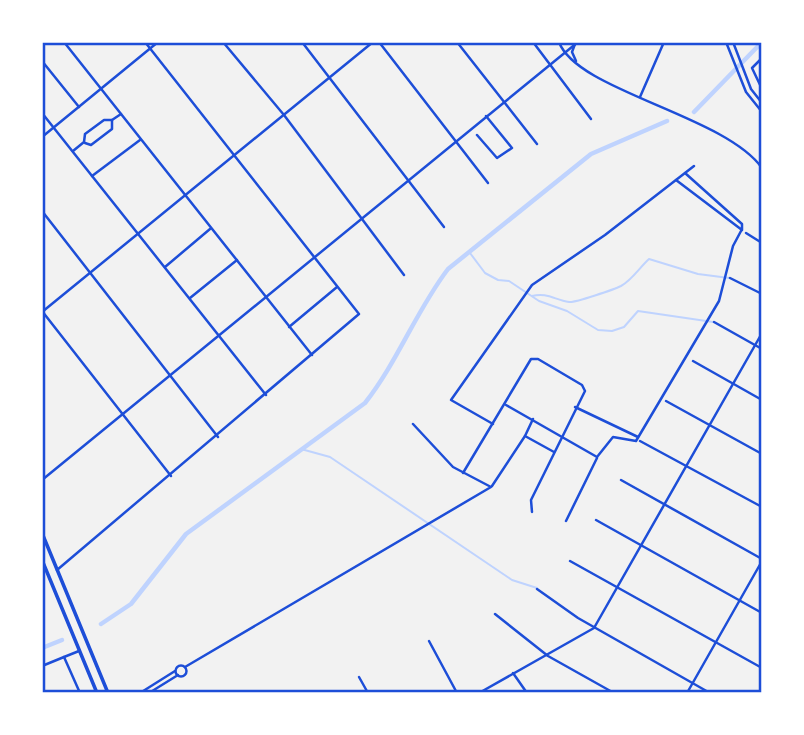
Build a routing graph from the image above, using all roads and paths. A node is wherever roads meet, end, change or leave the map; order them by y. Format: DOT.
graph roads {
  1 [pos="64,42"];
  2 [pos="145,42"];
  3 [pos="158,42"];
  4 [pos="223,42"];
  5 [pos="302,42"];
  6 [pos="373,42"];
  7 [pos="379,42"];
  8 [pos="457,42"];
  9 [pos="533,42"];
  10 [pos="559,42"];
  11 [pos="664,42"];
  12 [pos="726,42"];
  13 [pos="733,42"];
  14 [pos="576,43"];
  15 [pos="150,48"];
  16 [pos="563,52"];
  17 [pos="762,58"];
  18 [pos="42,61"];
  19 [pos="549,64"];
  20 [pos="579,64"];
  21 [pos="329,78"];
  22 [pos="101,89"];
  23 [pos="762,89"];
  24 [pos="640,97"];
  25 [pos="503,102"];
  26 [pos="762,103"];
  27 [pos="79,107"];
  28 [pos="762,112"];
  29 [pos="42,113"];
  30 [pos="121,114"];
  31 [pos="284,115"];
  32 [pos="486,116"];
  33 [pos="112,120"];
  34 [pos="591,120"];
  35 [pos="53,127"];
  36 [pos="477,135"];
  37 [pos="42,137"];
  38 [pos="141,139"];
  39 [pos="456,141"];
  40 [pos="84,142"];
  41 [pos="537,144"];
  42 [pos="73,151"];
  43 [pos="234,155"];
  44 [pos="694,166"];
  45 [pos="762,168"];
  46 [pos="685,173"];
  47 [pos="92,176"];
  48 [pos="407,180"];
  49 [pos="676,180"];
  50 [pos="488,183"];
  51 [pos="185,195"];
  52 [pos="42,211"];
  53 [pos="360,219"];
  54 [pos="444,227"];
  55 [pos="211,228"];
  56 [pos="741,230"];
  57 [pos="138,233"];
  58 [pos="746,233"];
  59 [pos="762,243"];
  60 [pos="313,257"];
  61 [pos="237,260"];
  62 [pos="165,267"];
  63 [pos="90,272"];
  64 [pos="404,275"];
  65 [pos="730,278"];
  66 [pos="337,287"];
  67 [pos="762,295"];
  68 [pos="265,296"];
  69 [pos="189,298"];
  70 [pos="42,312"];
  71 [pos="714,322"];
  72 [pos="289,327"];
  73 [pos="762,333"];
  74 [pos="219,335"];
  75 [pos="755,345"];
  76 [pos="762,349"];
  77 [pos="312,355"];
  78 [pos="692,361"];
  79 [pos="170,375"];
  80 [pos="733,384"];
  81 [pos="266,395"];
  82 [pos="762,400"];
  83 [pos="666,401"];
  84 [pos="506,405"];
  85 [pos="575,407"];
  86 [pos="122,414"];
  87 [pos="533,419"];
  88 [pos="413,424"];
  89 [pos="493,424"];
  90 [pos="710,425"];
  91 [pos="623,429"];
  92 [pos="563,435"];
  93 [pos="525,436"];
  94 [pos="621,436"];
  95 [pos="218,437"];
  96 [pos="639,439"];
  97 [pos="554,452"];
  98 [pos="762,454"];
  99 [pos="597,457"];
  100 [pos="687,466"];
  101 [pos="463,473"];
  102 [pos="171,476"];
  103 [pos="42,480"];
  104 [pos="621,480"];
  105 [pos="492,486"];
  106 [pos="665,505"];
  107 [pos="762,507"];
  108 [pos="532,512"];
  109 [pos="596,520"];
  110 [pos="566,521"];
  111 [pos="43,536"];
  112 [pos="642,546"];
  113 [pos="42,560"];
  114 [pos="762,560"];
  115 [pos="570,561"];
  116 [pos="57,570"];
  117 [pos="618,588"];
  118 [pos="537,589"];
  119 [pos="740,600"];
  120 [pos="762,613"];
  121 [pos="495,614"];
  122 [pos="594,628"];
  123 [pos="429,640"];
  124 [pos="716,643"];
  125 [pos="77,652"];
  126 [pos="548,656"];
  127 [pos="64,657"];
  128 [pos="93,658"];
  129 [pos="84,662"];
  130 [pos="42,666"];
  131 [pos="185,667"];
  132 [pos="762,668"];
  133 [pos="175,671"];
  134 [pos="513,673"];
  135 [pos="178,675"];
  136 [pos="359,677"];
  137 [pos="693,683"];
  138 [pos="80,693"];
  139 [pos="97,693"];
  140 [pos="108,693"];
  141 [pos="140,693"];
  142 [pos="149,693"];
  143 [pos="368,693"];
  144 [pos="457,693"];
  145 [pos="479,693"];
  146 [pos="527,693"];
  147 [pos="614,693"];
  148 [pos="687,693"];
  149 [pos="710,693"];
  1 -- 22 [label="street"];
  2 -- 15 [label="street"];
  3 -- 15 [label="street"];
  4 -- 31 [label="street"];
  5 -- 21 [label="street"];
  6 -- 21 [label="street"];
  7 -- 39 [label="street"];
  8 -- 25 [label="street"];
  9 -- 19 [label="street"];
  10 -- 16 [label="street"];
  11 -- 24 [label="street"];
  12 -- 28 [label="street"];
  13 -- 26 [label="street"];
  14 -- 16 [label="street"];
  14 -- 20 [label="street"];
  15 -- 22 [label="street"];
  15 -- 43 [label="street"];
  16 -- 19 [label="street"];
  16 -- 20 [label="street"];
  17 -- 23 [label="street"];
  18 -- 27 [label="street"];
  19 -- 25 [label="street"];
  19 -- 34 [label="street"];
  20 -- 24 [label="street"];
  21 -- 31 [label="street"];
  21 -- 48 [label="street"];
  22 -- 27 [label="street"];
  22 -- 30 [label="street"];
  24 -- 45 [label="street"];
  25 -- 32 [label="street"];
  25 -- 41 [label="street"];
  27 -- 35 [label="street"];
  29 -- 35 [label="street"];
  30 -- 33 [label="street"];
  30 -- 38 [label="street"];
  31 -- 43 [label="street"];
  31 -- 53 [label="street"];
  32 -- 36 [label="street"];
  32 -- 39 [label="street"];
  33 -- 40 [label="street"];
  33 -- 40 [label="street"];
  35 -- 37 [label="street"];
  35 -- 42 [label="street"];
  38 -- 47 [label="street"];
  38 -- 51 [label="street"];
  39 -- 48 [label="street"];
  39 -- 50 [label="street"];
  40 -- 42 [label="street"];
  42 -- 47 [label="street"];
  43 -- 51 [label="street"];
  43 -- 60 [label="street"];
  44 -- 46 [label="street"];
  46 -- 49 [label="street"];
  46 -- 56 [label="street"];
  47 -- 57 [label="street"];
  48 -- 53 [label="street"];
  48 -- 54 [label="street"];
  49 -- 56 [label="street"];
  49 -- 89 [label="street"];
  51 -- 55 [label="street"];
  51 -- 57 [label="street"];
  52 -- 63 [label="street"];
  53 -- 60 [label="street"];
  53 -- 64 [label="street"];
  55 -- 61 [label="street"];
  55 -- 62 [label="street"];
  56 -- 96 [label="street"];
  57 -- 62 [label="street"];
  57 -- 63 [label="street"];
  58 -- 59 [label="street"];
  60 -- 66 [label="street"];
  60 -- 68 [label="street"];
  61 -- 68 [label="street"];
  61 -- 69 [label="street"];
  62 -- 69 [label="street"];
  63 -- 70 [label="street"];
  63 -- 79 [label="street"];
  65 -- 67 [label="street"];
  66 -- 72 [label="street"];
  66 -- 77 [label="street"];
  68 -- 72 [label="street"];
  68 -- 74 [label="street"];
  69 -- 74 [label="street"];
  70 -- 86 [label="street"];
  71 -- 75 [label="street"];
  72 -- 77 [label="street"];
  73 -- 75 [label="street"];
  74 -- 79 [label="street"];
  74 -- 81 [label="street"];
  75 -- 76 [label="street"];
  75 -- 80 [label="street"];
  77 -- 81 [label="street"];
  78 -- 80 [label="street"];
  79 -- 86 [label="street"];
  79 -- 95 [label="street"];
  80 -- 82 [label="street"];
  80 -- 90 [label="street"];
  81 -- 95 [label="street"];
  83 -- 90 [label="street"];
  84 -- 85 [label="street"];
  84 -- 87 [label="street"];
  84 -- 89 [label="street"];
  85 -- 91 [label="street"];
  85 -- 92 [label="street"];
  86 -- 102 [label="street"];
  86 -- 103 [label="street"];
  87 -- 92 [label="street"];
  87 -- 93 [label="street"];
  88 -- 101 [label="street"];
  89 -- 101 [label="street"];
  90 -- 98 [label="street"];
  90 -- 100 [label="street"];
  91 -- 94 [label="street"];
  91 -- 96 [label="street"];
  92 -- 97 [label="street"];
  92 -- 99 [label="street"];
  93 -- 97 [label="street"];
  93 -- 105 [label="street"];
  94 -- 96 [label="street"];
  94 -- 99 [label="street"];
  95 -- 102 [label="street"];
  96 -- 100 [label="street"];
  97 -- 108 [label="street"];
  99 -- 110 [label="street"];
  100 -- 106 [label="street"];
  100 -- 107 [label="street"];
  101 -- 105 [label="street"];
  102 -- 116 [label="street"];
  104 -- 106 [label="street"];
  105 -- 131 [label="street"];
  106 -- 112 [label="street"];
  106 -- 114 [label="street"];
  109 -- 112 [label="street"];
  111 -- 116 [label="highway"];
  112 -- 117 [label="street"];
  112 -- 119 [label="street"];
  113 -- 125 [label="highway"];
  114 -- 119 [label="street"];
  115 -- 117 [label="street"];
  116 -- 128 [label="highway"];
  117 -- 122 [label="street"];
  117 -- 124 [label="street"];
  118 -- 122 [label="street"];
  119 -- 120 [label="street"];
  119 -- 124 [label="street"];
  121 -- 126 [label="street"];
  122 -- 126 [label="street"];
  122 -- 137 [label="street"];
  123 -- 144 [label="street"];
  124 -- 132 [label="street"];
  124 -- 137 [label="street"];
  125 -- 127 [label="street"];
  125 -- 129 [label="highway"];
  126 -- 134 [label="street"];
  126 -- 147 [label="street"];
  127 -- 130 [label="street"];
  127 -- 138 [label="street"];
  128 -- 129 [label="highway"];
  128 -- 140 [label="highway"];
  129 -- 139 [label="highway"];
  131 -- 133 [label="street"];
  131 -- 135 [label="street"];
  133 -- 135 [label="street"];
  133 -- 141 [label="street"];
  134 -- 145 [label="street"];
  134 -- 146 [label="street"];
  135 -- 142 [label="street"];
  136 -- 143 [label="street"];
  137 -- 148 [label="street"];
  137 -- 149 [label="street"];
}
